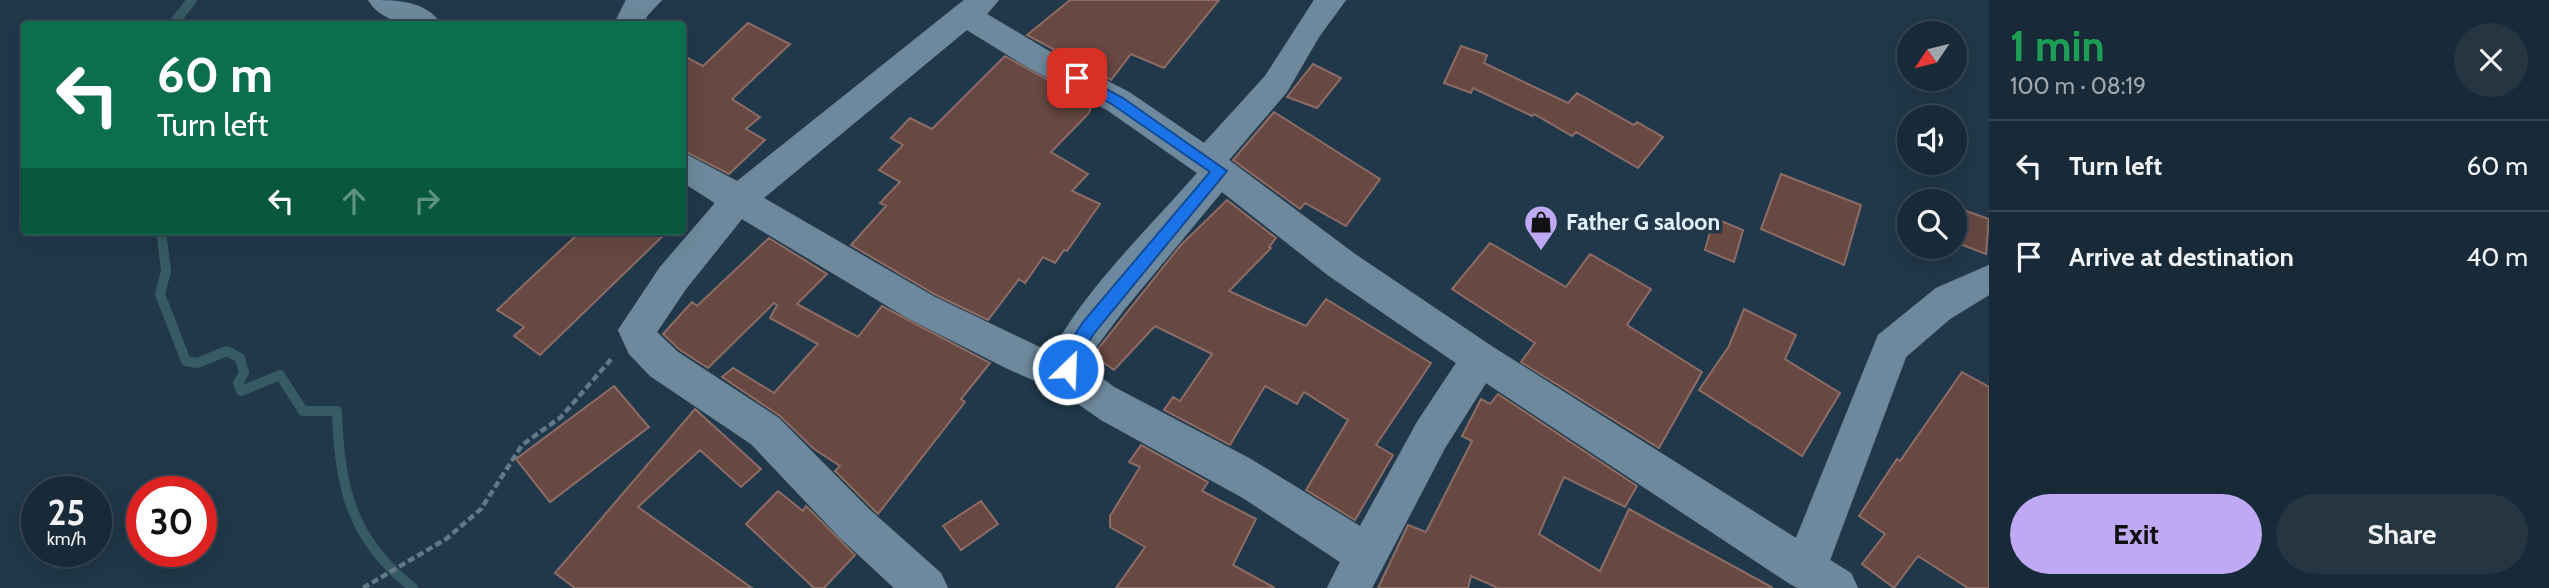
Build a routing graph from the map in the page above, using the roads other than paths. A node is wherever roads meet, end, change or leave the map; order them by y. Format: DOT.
graph roads {
  1 [pos="383,0"];
  2 [pos="647,0"];
  3 [pos="1331,0"];
  4 [pos="975,7"];
  5 [pos="421,21"];
  6 [pos="629,21"];
  7 [pos="1213,166"];
  8 [pos="686,167"];
  9 [pos="738,199"];
  10 [pos="1989,280"];
  11 [pos="1480,359"];
  12 [pos="1073,379"];
  13 [pos="1360,576"];
  14 [pos="1821,579"];
  15 [pos="926,588"];
  1 -- 5 [label="street"];
  2 -- 6 [label="street"];
  3 -- 7 [label="street"];
  4 -- 7 [label="street"];
  4 -- 9 [label="street"];
  7 -- 11 [label="street"];
  7 -- 12 [label="street"];
  8 -- 9 [label="street"];
  9 -- 12 [label="street"];
  9 -- 15 [label="street"];
  10 -- 14 [label="street"];
  11 -- 13 [label="street"];
  11 -- 14 [label="street"];
  12 -- 13 [label="street"];
}
